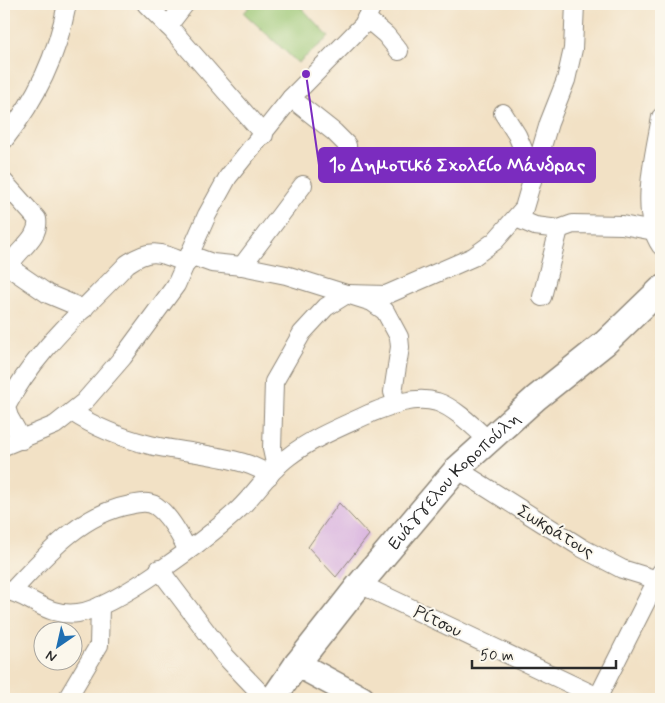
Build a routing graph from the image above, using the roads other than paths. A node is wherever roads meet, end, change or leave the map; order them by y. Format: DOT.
graph roads {
  1 [pos="67,4"];
  2 [pos="146,4"];
  3 [pos="185,4"];
  4 [pos="575,4"];
  5 [pos="369,11"];
  6 [pos="168,26"];
  7 [pos="399,51"];
  8 [pos="291,98"];
  9 [pos="503,113"];
  10 [pos="661,117"];
  11 [pos="264,135"];
  12 [pos="4,140"];
  13 [pos="348,165"];
  14 [pos="534,175"];
  15 [pos="4,182"];
  16 [pos="303,185"];
  17 [pos="516,218"];
  18 [pos="559,229"];
  19 [pos="658,238"];
  20 [pos="188,259"];
  21 [pos="242,266"];
  22 [pos="661,289"];
  23 [pos="347,294"];
  24 [pos="542,297"];
  25 [pos="84,309"];
  26 [pos="397,404"];
  27 [pos="72,412"];
  28 [pos="22,440"];
  29 [pos="488,440"];
  30 [pos="4,446"];
  31 [pos="458,469"];
  32 [pos="272,472"];
  33 [pos="187,550"];
  34 [pos="159,569"];
  35 [pos="660,577"];
  36 [pos="360,584"];
  37 [pos="8,590"];
  38 [pos="100,606"];
  39 [pos="297,664"];
  40 [pos="598,698"];
  41 [pos="67,699"];
  42 [pos="266,699"];
  43 [pos="273,699"];
  44 [pos="362,699"];
  1 -- 12 [label="street"];
  2 -- 6 [label="street"];
  3 -- 6 [label="street"];
  4 -- 14 [label="street"];
  5 -- 7 [label="street"];
  5 -- 8 [label="street"];
  6 -- 11 [label="street"];
  8 -- 11 [label="street"];
  8 -- 13 [label="street"];
  9 -- 14 [label="street"];
  10 -- 19 [label="street"];
  11 -- 20 [label="street"];
  14 -- 17 [label="street"];
  15 -- 25 [label="street"];
  16 -- 21 [label="street"];
  17 -- 18 [label="street"];
  17 -- 23 [label="street"];
  18 -- 19 [label="street"];
  18 -- 24 [label="street"];
  20 -- 21 [label="street"];
  20 -- 25 [label="street"];
  20 -- 27 [label="street"];
  21 -- 23 [label="street"];
  22 -- 29 [label="street, Ευάγγελου Κοροπούλη"];
  23 -- 26 [label="street"];
  23 -- 32 [label="street"];
  25 -- 28 [label="street"];
  26 -- 29 [label="street"];
  26 -- 32 [label="street"];
  27 -- 28 [label="street"];
  27 -- 32 [label="street"];
  28 -- 30 [label="street"];
  29 -- 31 [label="street, Ευάγγελου Κοροπούλη"];
  31 -- 35 [label="street, Σωκράτους"];
  31 -- 36 [label="street, Ευάγγελου Κοροπούλη"];
  32 -- 33 [label="street"];
  33 -- 34 [label="street"];
  33 -- 37 [label="street"];
  34 -- 38 [label="street"];
  34 -- 42 [label="street"];
  35 -- 40 [label="street"];
  36 -- 39 [label="street, Ευάγγελου Κοροπούλη"];
  36 -- 40 [label="street, Ρίτσου"];
  37 -- 38 [label="street"];
  38 -- 41 [label="street"];
  39 -- 43 [label="street, Ευάγγελου Κοροπούλη"];
  39 -- 44 [label="street"];
}
